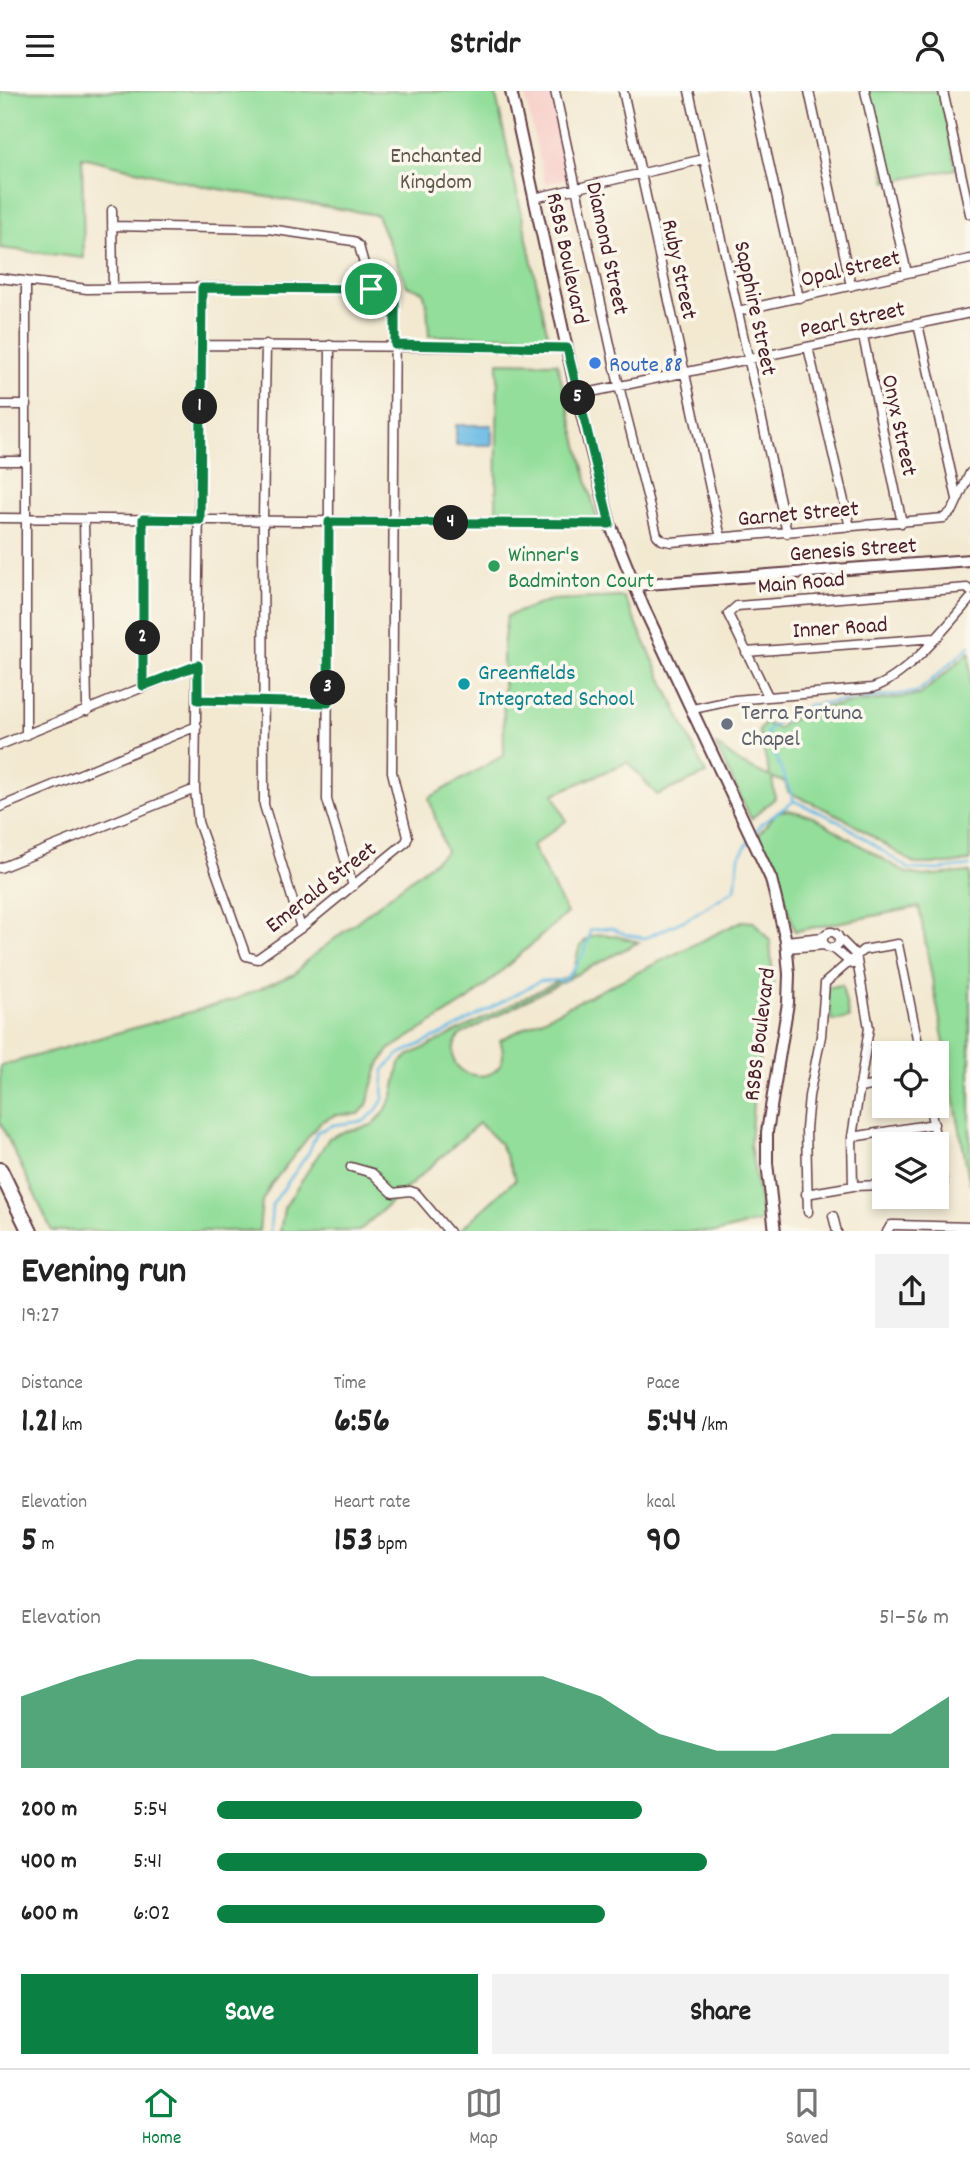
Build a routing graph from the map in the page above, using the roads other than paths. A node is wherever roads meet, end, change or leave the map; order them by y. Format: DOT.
graph roads {
  1 [pos="511,91"];
  2 [pos="555,91"];
  3 [pos="623,91"];
  4 [pos="690,91"];
  5 [pos="753,91"];
  6 [pos="809,91"];
  7 [pos="865,91"];
  8 [pos="943,91"];
  9 [pos="704,159"];
  10 [pos="641,173"];
  11 [pos="577,188"];
  12 [pos="534,198"];
  13 [pos="112,210"];
  14 [pos="970,214"];
  15 [pos="112,226"];
  16 [pos="970,259"];
  17 [pos="907,274"];
  18 [pos="0,278"];
  19 [pos="26,282"];
  20 [pos="851,286"];
  21 [pos="202,288"];
  22 [pos="113,289"];
  23 [pos="371,289"];
  24 [pos="799,298"];
  25 [pos="738,311"];
  26 [pos="970,313"];
  27 [pos="918,324"];
  28 [pos="863,335"];
  29 [pos="266,344"];
  30 [pos="200,345"];
  31 [pos="330,345"];
  32 [pos="395,345"];
  33 [pos="808,347"];
  34 [pos="567,348"];
  35 [pos="749,359"];
  36 [pos="684,372"];
  37 [pos="619,386"];
  38 [pos="577,395"];
  39 [pos="0,405"];
  40 [pos="27,405"];
  41 [pos="0,461"];
  42 [pos="26,461"];
  43 [pos="970,473"];
  44 [pos="958,500"];
  45 [pos="0,518"];
  46 [pos="25,518"];
  47 [pos="84,519"];
  48 [pos="143,519"];
  49 [pos="200,520"];
  50 [pos="263,520"];
  51 [pos="329,522"];
  52 [pos="393,523"];
  53 [pos="902,523"];
  54 [pos="610,524"];
  55 [pos="850,527"];
  56 [pos="787,533"];
  57 [pos="657,535"];
  58 [pos="721,538"];
  59 [pos="970,560"];
  60 [pos="634,585"];
  61 [pos="970,591"];
  62 [pos="970,600"];
  63 [pos="936,638"];
  64 [pos="746,652"];
  65 [pos="198,665"];
  66 [pos="143,686"];
  67 [pos="768,696"];
  68 [pos="198,700"];
  69 [pos="264,702"];
  70 [pos="328,703"];
  71 [pos="693,709"];
  72 [pos="87,712"];
  73 [pos="197,726"];
  74 [pos="26,735"];
  75 [pos="0,745"];
  76 [pos="195,789"];
  77 [pos="0,807"];
  78 [pos="0,868"];
  79 [pos="353,886"];
  80 [pos="301,928"];
  81 [pos="840,939"];
  82 [pos="827,943"];
  83 [pos="787,944"];
  84 [pos="856,955"];
  85 [pos="848,961"];
  86 [pos="858,968"];
  87 [pos="918,1041"];
  88 [pos="872,1086"];
  89 [pos="859,1088"];
  90 [pos="933,1118"];
  91 [pos="934,1124"];
  92 [pos="935,1132"];
  93 [pos="852,1137"];
  94 [pos="351,1167"];
  95 [pos="0,1170"];
  96 [pos="872,1185"];
  97 [pos="853,1186"];
  98 [pos="806,1194"];
  99 [pos="808,1212"];
  100 [pos="833,1216"];
  101 [pos="970,1227"];
  102 [pos="30,1231"];
  103 [pos="449,1231"];
  104 [pos="775,1231"];
  105 [pos="837,1231"];
  106 [pos="887,1231"];
  1 -- 12 [label="street, RSBS Boulevard"];
  2 -- 11 [label="street, Diamond Street"];
  3 -- 10 [label="street, Ruby Street"];
  4 -- 9 [label="street, Sapphire Street"];
  5 -- 24 [label="street"];
  6 -- 20 [label="street"];
  7 -- 17 [label="street"];
  8 -- 14 [label="street"];
  9 -- 10 [label="street"];
  9 -- 25 [label="street, Sapphire Street"];
  10 -- 11 [label="street"];
  10 -- 36 [label="street, Ruby Street"];
  11 -- 12 [label="street"];
  11 -- 37 [label="street, Diamond Street"];
  12 -- 34 [label="street, RSBS Boulevard"];
  13 -- 15 [label="street"];
  15 -- 22 [label="street"];
  15 -- 23 [label="street"];
  16 -- 17 [label="street, Opal Street"];
  17 -- 20 [label="street, Opal Street"];
  18 -- 19 [label="street"];
  19 -- 22 [label="street"];
  19 -- 40 [label="street"];
  20 -- 24 [label="street, Opal Street"];
  21 -- 22 [label="street"];
  21 -- 23 [label="street"];
  21 -- 30 [label="street"];
  23 -- 32 [label="street"];
  24 -- 25 [label="street, Opal Street"];
  25 -- 35 [label="street, Sapphire Street"];
  26 -- 27 [label="street, Pearl Street"];
  27 -- 28 [label="street, Pearl Street"];
  27 -- 44 [label="street"];
  28 -- 33 [label="street, Pearl Street"];
  28 -- 53 [label="street, Onyx Street"];
  29 -- 30 [label="street"];
  29 -- 31 [label="street"];
  29 -- 50 [label="street"];
  30 -- 49 [label="street"];
  31 -- 32 [label="street"];
  31 -- 51 [label="street"];
  32 -- 34 [label="street"];
  32 -- 52 [label="street"];
  33 -- 35 [label="street, Pearl Street"];
  33 -- 55 [label="street"];
  34 -- 38 [label="street, RSBS Boulevard"];
  35 -- 36 [label="street, Pearl Street"];
  35 -- 56 [label="street, Sapphire Street"];
  36 -- 37 [label="street, Pearl Street"];
  36 -- 58 [label="street, Ruby Street"];
  37 -- 38 [label="street, Pearl Street"];
  37 -- 57 [label="street, Diamond Street"];
  38 -- 54 [label="street, RSBS Boulevard"];
  39 -- 40 [label="street"];
  40 -- 42 [label="street"];
  41 -- 42 [label="street"];
  42 -- 46 [label="street"];
  43 -- 44 [label="street"];
  44 -- 53 [label="street, Garnet Street"];
  45 -- 46 [label="street"];
  46 -- 47 [label="street"];
  46 -- 74 [label="street"];
  47 -- 48 [label="street"];
  47 -- 72 [label="street"];
  48 -- 49 [label="street"];
  48 -- 66 [label="street"];
  49 -- 50 [label="street"];
  49 -- 65 [label="street"];
  50 -- 51 [label="street"];
  50 -- 69 [label="street"];
  51 -- 52 [label="street"];
  51 -- 70 [label="street"];
  52 -- 54 [label="street"];
  52 -- 79 [label="street, Emerald Street"];
  53 -- 55 [label="street, Garnet Street"];
  54 -- 60 [label="street, RSBS Boulevard"];
  55 -- 56 [label="street, Garnet Street"];
  56 -- 58 [label="street, Garnet Street"];
  57 -- 58 [label="street, Garnet Street"];
  59 -- 60 [label="street, Genesis Street"];
  60 -- 71 [label="street, RSBS Boulevard"];
  61 -- 64 [label="street, Main Road"];
  62 -- 63 [label="street"];
  63 -- 64 [label="street, Inner Road"];
  63 -- 67 [label="street"];
  64 -- 67 [label="street, Main Road"];
  65 -- 66 [label="street"];
  65 -- 68 [label="street"];
  66 -- 72 [label="street"];
  67 -- 71 [label="street"];
  68 -- 69 [label="street"];
  68 -- 73 [label="street"];
  69 -- 70 [label="street"];
  69 -- 80 [label="street"];
  70 -- 79 [label="street"];
  71 -- 83 [label="street, RSBS Boulevard"];
  72 -- 74 [label="street"];
  73 -- 76 [label="street"];
  73 -- 77 [label="street"];
  74 -- 75 [label="street"];
  76 -- 78 [label="street"];
  76 -- 80 [label="street, Emerald Street"];
  79 -- 80 [label="street, Emerald Street"];
  81 -- 82 [label="street"];
  81 -- 82 [label="street"];
  81 -- 84 [label="street"];
  82 -- 83 [label="street"];
  82 -- 85 [label="street"];
  83 -- 104 [label="street, RSBS Boulevard"];
  84 -- 85 [label="street"];
  84 -- 86 [label="street"];
  84 -- 87 [label="street"];
  85 -- 86 [label="street"];
  85 -- 98 [label="street"];
  86 -- 89 [label="street"];
  88 -- 89 [label="street"];
  89 -- 93 [label="street"];
  90 -- 91 [label="street"];
  91 -- 92 [label="street"];
  91 -- 93 [label="street"];
  93 -- 97 [label="street"];
  94 -- 103 [label="street"];
  95 -- 102 [label="highway"];
  96 -- 97 [label="street"];
  97 -- 98 [label="street"];
  98 -- 99 [label="street"];
  100 -- 105 [label="street"];
  101 -- 106 [label="street"];
}
